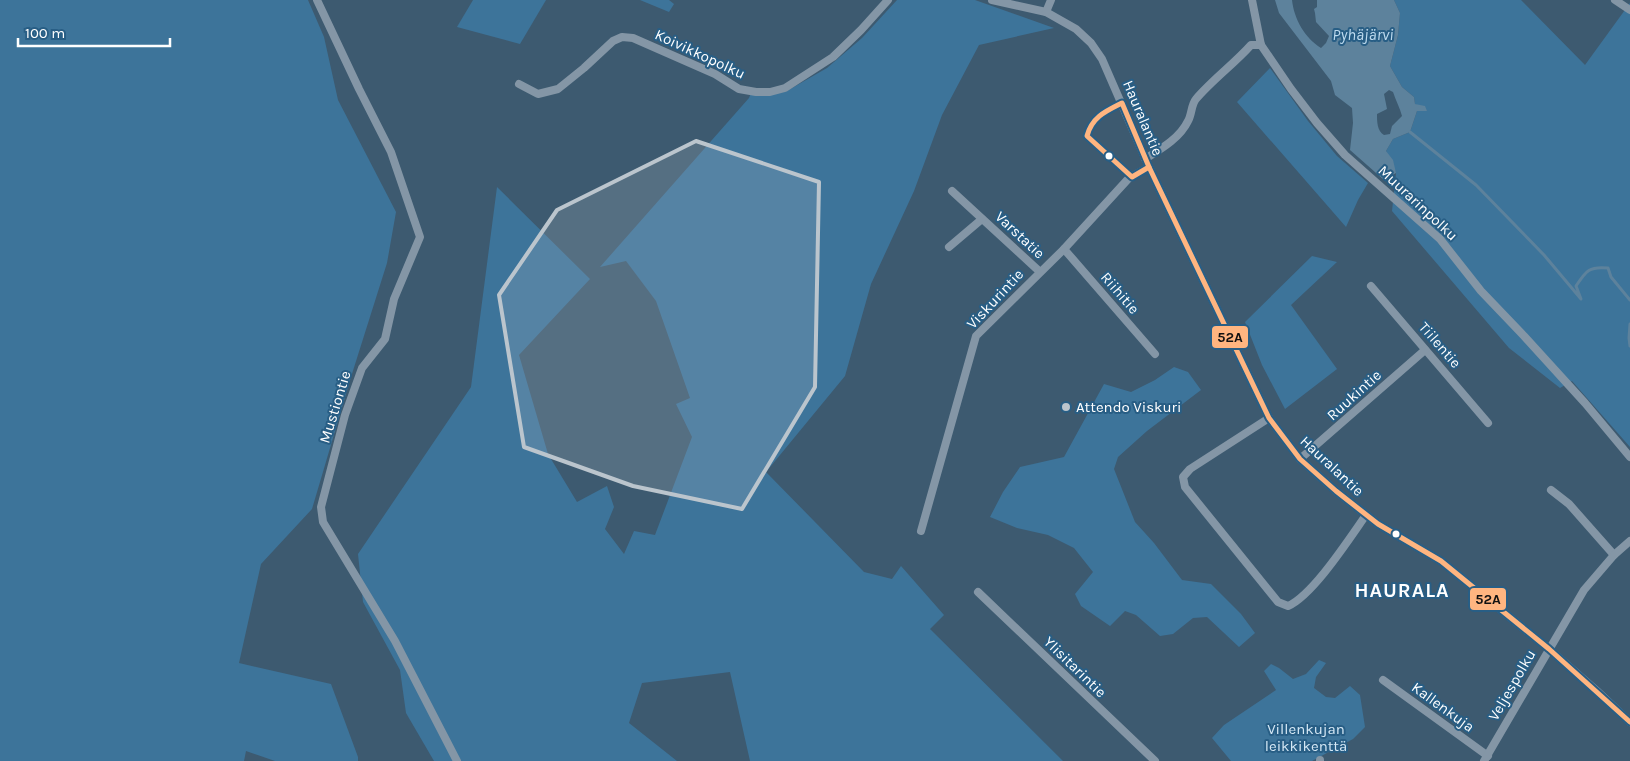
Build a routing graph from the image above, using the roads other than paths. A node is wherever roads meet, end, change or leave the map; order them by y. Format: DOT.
graph roads {
  1 [pos="317,0"];
  2 [pos="888,0"];
  3 [pos="992,0"];
  4 [pos="1051,0"];
  5 [pos="1252,0"];
  6 [pos="1614,0"];
  7 [pos="1630,10"];
  8 [pos="1046,12"];
  9 [pos="1261,45"];
  10 [pos="518,84"];
  11 [pos="1145,159"];
  12 [pos="1149,167"];
  13 [pos="952,191"];
  14 [pos="982,219"];
  15 [pos="949,247"];
  16 [pos="1064,249"];
  17 [pos="1039,271"];
  18 [pos="1371,286"];
  19 [pos="1425,350"];
  20 [pos="1155,354"];
  21 [pos="1268,418"];
  22 [pos="1488,423"];
  23 [pos="1630,457"];
  24 [pos="1300,459"];
  25 [pos="1551,490"];
  26 [pos="1366,515"];
  27 [pos="921,531"];
  28 [pos="1630,541"];
  29 [pos="1614,554"];
  30 [pos="978,592"];
  31 [pos="1549,649"];
  32 [pos="1383,680"];
  33 [pos="1630,722"];
  34 [pos="1486,758"];
  35 [pos="457,761"];
  36 [pos="1154,761"];
  1 -- 35 [label="street, Mustiontie"];
  2 -- 10 [label="street, Koivikkopolku"];
  3 -- 8 [label="street, Hauralantie"];
  4 -- 8 [label="street"];
  5 -- 9 [label="street, Muurarinpolku"];
  6 -- 7 [label="street"];
  8 -- 11 [label="street, Hauralantie"];
  9 -- 11 [label="street"];
  9 -- 23 [label="street, Muurarinpolku"];
  11 -- 12 [label="street, Hauralantie"];
  12 -- 16 [label="street, Viskurintie"];
  12 -- 21 [label="street, Hauralantie"];
  13 -- 14 [label="street, Varstatie"];
  14 -- 15 [label="street, Varstatie"];
  14 -- 17 [label="street, Varstatie"];
  16 -- 17 [label="street, Viskurintie"];
  16 -- 20 [label="street, Riihitie"];
  17 -- 27 [label="street, Viskurintie"];
  18 -- 19 [label="street, Tiilentie"];
  19 -- 22 [label="street, Tiilentie"];
  19 -- 24 [label="street, Ruukintie"];
  21 -- 24 [label="street, Hauralantie"];
  21 -- 26 [label="street"];
  24 -- 26 [label="street, Hauralantie"];
  25 -- 29 [label="street"];
  26 -- 31 [label="street, Hauralantie"];
  28 -- 29 [label="street, Veljespolku"];
  29 -- 31 [label="street, Veljespolku"];
  30 -- 36 [label="street, Ylisitarintie"];
  31 -- 33 [label="street, Hauralantie"];
  31 -- 34 [label="street, Veljespolku"];
  32 -- 34 [label="street, Kallenkuja"];
}
